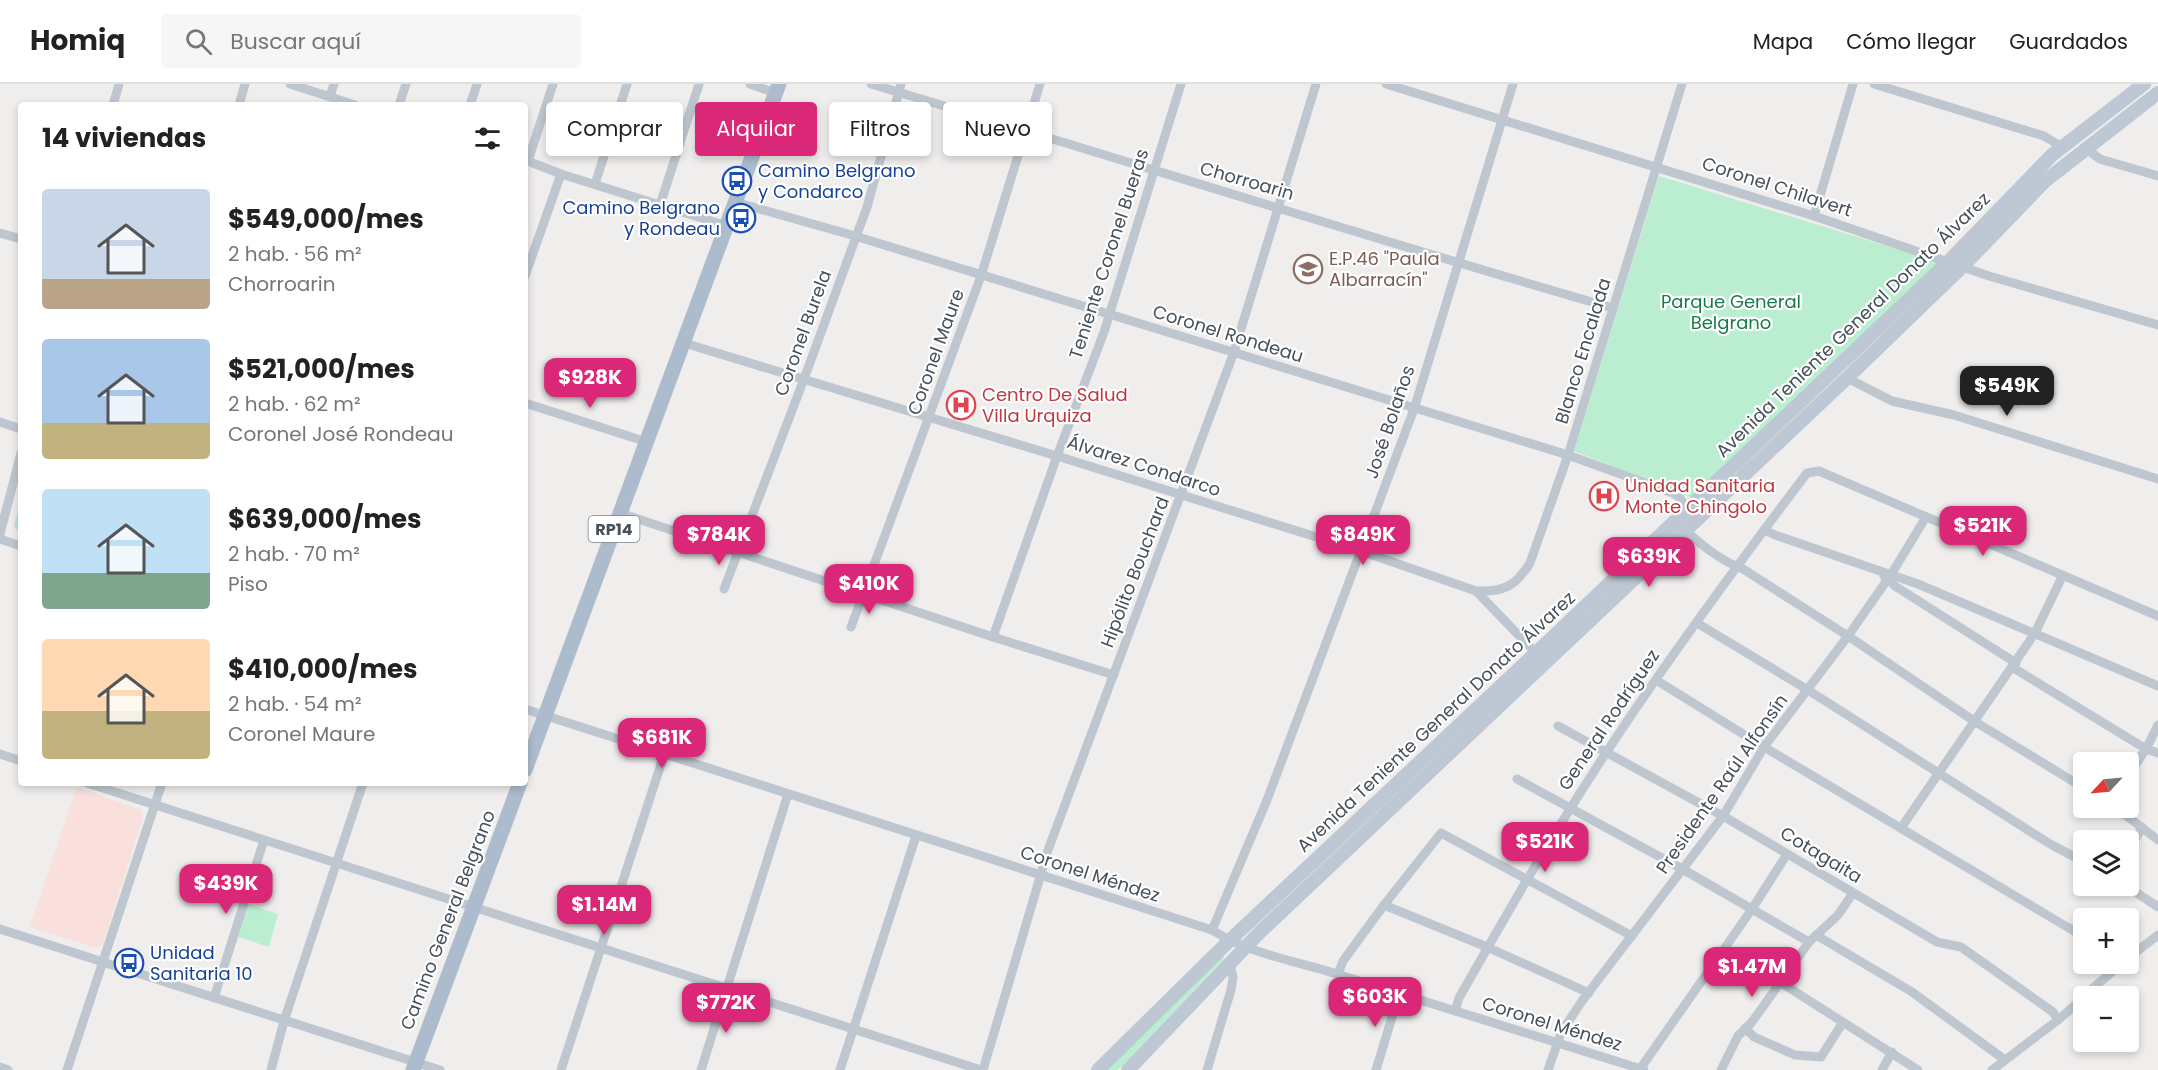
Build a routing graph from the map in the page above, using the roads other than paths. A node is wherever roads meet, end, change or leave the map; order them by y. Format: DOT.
graph roads {
  1 [pos="119,84"];
  2 [pos="245,84"];
  3 [pos="290,84"];
  4 [pos="334,84"];
  5 [pos="406,84"];
  6 [pos="477,84"];
  7 [pos="553,84"];
  8 [pos="627,84"];
  9 [pos="699,84"];
  10 [pos="750,84"];
  11 [pos="871,84"];
  12 [pos="1040,84"];
  13 [pos="1180,84"];
  14 [pos="1316,84"];
  15 [pos="1386,84"];
  16 [pos="1513,84"];
  17 [pos="1682,84"];
  18 [pos="1853,84"];
  19 [pos="1874,84"];
  20 [pos="2144,84"];
  21 [pos="777,88"];
  22 [pos="900,88"];
  23 [pos="2158,93"];
  24 [pos="330,96"];
  25 [pos="114,102"];
  26 [pos="239,102"];
  27 [pos="347,102"];
  28 [pos="400,102"];
  29 [pos="471,102"];
  30 [pos="1035,102"];
  31 [pos="943,103"];
  32 [pos="1502,119"];
  33 [pos="1052,139"];
  34 [pos="2062,147"];
  35 [pos="2085,148"];
  36 [pos="528,155"];
  37 [pos="1019,156"];
  38 [pos="528,162"];
  39 [pos="1658,166"];
  40 [pos="1153,171"];
  41 [pos="561,174"];
  42 [pos="2158,176"];
  43 [pos="595,184"];
  44 [pos="735,202"];
  45 [pos="660,205"];
  46 [pos="1279,207"];
  47 [pos="1814,216"];
  48 [pos="727,226"];
  49 [pos="0,233"];
  50 [pos="855,236"];
  51 [pos="18,238"];
  52 [pos="1948,261"];
  53 [pos="1458,264"];
  54 [pos="1963,266"];
  55 [pos="528,268"];
  56 [pos="981,276"];
  57 [pos="1613,308"];
  58 [pos="1110,314"];
  59 [pos="2158,325"];
  60 [pos="684,343"];
  61 [pos="1234,352"];
  62 [pos="1847,378"];
  63 [pos="804,379"];
  64 [pos="528,404"];
  65 [pos="1414,409"];
  66 [pos="929,417"];
  67 [pos="0,422"];
  68 [pos="18,428"];
  69 [pos="647,442"];
  70 [pos="1568,455"];
  71 [pos="1057,456"];
  72 [pos="18,465"];
  73 [pos="2158,479"];
  74 [pos="1181,496"];
  75 [pos="620,513"];
  76 [pos="1683,513"];
  77 [pos="1926,518"];
  78 [pos="1692,526"];
  79 [pos="1764,530"];
  80 [pos="0,534"];
  81 [pos="0,539"];
  82 [pos="18,545"];
  83 [pos="1360,551"];
  84 [pos="739,552"];
  85 [pos="1737,567"];
  86 [pos="1889,576"];
  87 [pos="2062,577"];
  88 [pos="724,590"];
  89 [pos="1476,591"];
  90 [pos="862,594"];
  91 [pos="2158,616"];
  92 [pos="1697,623"];
  93 [pos="850,627"];
  94 [pos="2035,633"];
  95 [pos="1848,636"];
  96 [pos="993,637"];
  97 [pos="1536,653"];
  98 [pos="2014,665"];
  99 [pos="1114,675"];
  100 [pos="1656,680"];
  101 [pos="2158,686"];
  102 [pos="1808,690"];
  103 [pos="528,710"];
  104 [pos="546,716"];
  105 [pos="1974,721"];
  106 [pos="2158,725"];
  107 [pos="1558,726"];
  108 [pos="1764,747"];
  109 [pos="2146,748"];
  110 [pos="1606,753"];
  111 [pos="2158,753"];
  112 [pos="0,754"];
  113 [pos="664,755"];
  114 [pos="2139,759"];
  115 [pos="18,760"];
  116 [pos="528,762"];
  117 [pos="1939,774"];
  118 [pos="1517,779"];
  119 [pos="2073,781"];
  120 [pos="96,786"];
  121 [pos="161,786"];
  122 [pos="362,786"];
  123 [pos="519,786"];
  124 [pos="788,794"];
  125 [pos="155,806"];
  126 [pos="1570,808"];
  127 [pos="1723,816"];
  128 [pos="2130,818"];
  129 [pos="2142,827"];
  130 [pos="1901,828"];
  131 [pos="2139,832"];
  132 [pos="916,836"];
  133 [pos="264,840"];
  134 [pos="2158,840"];
  135 [pos="1787,854"];
  136 [pos="2073,856"];
  137 [pos="337,864"];
  138 [pos="1684,870"];
  139 [pos="1041,875"];
  140 [pos="1527,878"];
  141 [pos="1853,893"];
  142 [pos="2139,894"];
  143 [pos="1384,905"];
  144 [pos="474,907"];
  145 [pos="2158,907"];
  146 [pos="1752,909"];
  147 [pos="0,929"];
  148 [pos="1212,930"];
  149 [pos="2073,931"];
  150 [pos="2158,935"];
  151 [pos="1632,936"];
  152 [pos="1813,939"];
  153 [pos="1228,941"];
  154 [pos="1487,947"];
  155 [pos="1245,948"];
  156 [pos="600,949"];
  157 [pos="2139,950"];
  158 [pos="104,963"];
  159 [pos="1230,963"];
  160 [pos="1338,974"];
  161 [pos="2109,974"];
  162 [pos="1780,982"];
  163 [pos="2095,986"];
  164 [pos="726,989"];
  165 [pos="1589,993"];
  166 [pos="1400,994"];
  167 [pos="213,998"];
  168 [pos="2073,1006"];
  169 [pos="1455,1011"];
  170 [pos="2058,1020"];
  171 [pos="284,1021"];
  172 [pos="1843,1022"];
  173 [pos="853,1029"];
  174 [pos="1745,1029"];
  175 [pos="1557,1042"];
  176 [pos="1892,1052"];
  177 [pos="2005,1059"];
  178 [pos="414,1066"];
  179 [pos="0,1068"];
  180 [pos="1642,1069"];
  181 [pos="8,1070"];
  182 [pos="67,1070"];
  183 [pos="271,1070"];
  184 [pos="440,1070"];
  185 [pos="561,1070"];
  186 [pos="701,1070"];
  187 [pos="840,1070"];
  188 [pos="982,1070"];
  189 [pos="1098,1070"];
  190 [pos="1128,1070"];
  191 [pos="1207,1070"];
  192 [pos="1376,1070"];
  193 [pos="1548,1070"];
  194 [pos="1721,1070"];
  195 [pos="1882,1070"];
  196 [pos="1918,1070"];
  197 [pos="1992,1070"];
  1 -- 25 [label="street"];
  2 -- 26 [label="street"];
  3 -- 24 [label="street"];
  4 -- 24 [label="street"];
  5 -- 28 [label="street"];
  6 -- 29 [label="street"];
  7 -- 36 [label="street"];
  8 -- 43 [label="street"];
  9 -- 45 [label="street"];
  10 -- 21 [label="street"];
  11 -- 22 [label="street, Chorroarin"];
  12 -- 30 [label="street, Coronel Maure"];
  13 -- 40 [label="street, Teniente Coronel Bueras"];
  14 -- 46 [label="street, Hipólito Bouchard"];
  15 -- 32 [label="street, Coronel Chilavert"];
  16 -- 32 [label="street, José Bolaños"];
  17 -- 39 [label="street, Blanco Encalada"];
  18 -- 47 [label="street"];
  19 -- 34 [label="street"];
  20 -- 34 [label="main road, Avenida Teniente General Donato Álvarez"];
  21 -- 44 [label="main road, RP14"];
  22 -- 31 [label="street, Chorroarin"];
  22 -- 50 [label="street, Coronel Burela"];
  23 -- 35 [label="main road, Avenida Teniente General Donato Álvarez"];
  24 -- 27 [label="street"];
  32 -- 39 [label="street, Coronel Chilavert"];
  32 -- 53 [label="street, José Bolaños"];
  33 -- 40 [label="street, Chorroarin"];
  34 -- 52 [label="main road, Avenida Teniente General Donato Álvarez"];
  35 -- 42 [label="street"];
  35 -- 54 [label="main road, Avenida Teniente General Donato Álvarez"];
  37 -- 56 [label="street, Coronel Maure"];
  38 -- 41 [label="street"];
  39 -- 47 [label="street, Coronel Chilavert"];
  39 -- 57 [label="street, Blanco Encalada"];
  40 -- 46 [label="street, Chorroarin"];
  40 -- 58 [label="street, Teniente Coronel Bueras"];
  41 -- 43 [label="street"];
  41 -- 55 [label="street"];
  43 -- 45 [label="street"];
  44 -- 48 [label="main road, RP14"];
  44 -- 50 [label="street, Coronel Rondeau"];
  45 -- 48 [label="street"];
  46 -- 53 [label="street, Chorroarin"];
  46 -- 61 [label="street, Hipólito Bouchard"];
  47 -- 52 [label="street, Coronel Chilavert"];
  48 -- 60 [label="main road, RP14"];
  49 -- 51 [label="street"];
  50 -- 56 [label="street, Coronel Rondeau"];
  50 -- 63 [label="street, Coronel Burela"];
  52 -- 54 [label="street, Coronel Chilavert"];
  52 -- 76 [label="main road, Avenida Teniente General Donato Álvarez"];
  53 -- 57 [label="street, Chorroarin"];
  53 -- 65 [label="street, José Bolaños"];
  54 -- 59 [label="street, Coronel Chilavert"];
  54 -- 62 [label="main road, Avenida Teniente General Donato Álvarez"];
  56 -- 58 [label="street, Coronel Rondeau"];
  56 -- 66 [label="street, Coronel Maure"];
  57 -- 70 [label="street, Blanco Encalada"];
  58 -- 61 [label="street, Coronel Rondeau"];
  58 -- 71 [label="street, Teniente Coronel Bueras"];
  60 -- 63 [label="street, Álvarez Condarco"];
  60 -- 69 [label="main road, RP14"];
  61 -- 65 [label="street, Coronel Rondeau"];
  61 -- 74 [label="street, Hipólito Bouchard"];
  62 -- 73 [label="street"];
  62 -- 78 [label="main road, Avenida Teniente General Donato Álvarez"];
  63 -- 66 [label="street, Álvarez Condarco"];
  63 -- 84 [label="street, Coronel Burela"];
  64 -- 69 [label="street"];
  65 -- 70 [label="street, Coronel Rondeau"];
  65 -- 83 [label="street, José Bolaños"];
  66 -- 71 [label="street, Álvarez Condarco"];
  66 -- 90 [label="street, Coronel Maure"];
  67 -- 68 [label="street"];
  69 -- 75 [label="main road, RP14"];
  70 -- 76 [label="street, Coronel Rondeau"];
  70 -- 89 [label="street, Blanco Encalada"];
  71 -- 74 [label="street, Álvarez Condarco"];
  71 -- 96 [label="street, Teniente Coronel Bueras"];
  72 -- 80 [label="street"];
  74 -- 83 [label="street, Álvarez Condarco"];
  74 -- 99 [label="street, Hipólito Bouchard"];
  75 -- 84 [label="street"];
  75 -- 104 [label="main road, RP14"];
  76 -- 78 [label="street"];
  76 -- 78 [label="street, Coronel Rondeau"];
  76 -- 97 [label="main road, Avenida Teniente General Donato Álvarez"];
  77 -- 79 [label="street, General Rodríguez"];
  77 -- 86 [label="street, Presidente Raúl Alfonsín"];
  77 -- 87 [label="street"];
  78 -- 85 [label="street"];
  78 -- 155 [label="main road, Avenida Teniente General Donato Álvarez"];
  79 -- 85 [label="street, General Rodríguez"];
  79 -- 86 [label="street"];
  81 -- 82 [label="street"];
  83 -- 89 [label="street, Álvarez Condarco"];
  83 -- 148 [label="street, José Bolaños"];
  84 -- 88 [label="street, Coronel Burela"];
  84 -- 90 [label="street"];
  85 -- 92 [label="street, General Rodríguez"];
  85 -- 95 [label="street"];
  86 -- 94 [label="street"];
  86 -- 95 [label="street, Presidente Raúl Alfonsín"];
  86 -- 98 [label="street"];
  87 -- 91 [label="street"];
  87 -- 94 [label="street"];
  89 -- 97 [label="street, Álvarez Condarco"];
  90 -- 93 [label="street, Coronel Maure"];
  90 -- 96 [label="street"];
  92 -- 100 [label="street, General Rodríguez"];
  92 -- 102 [label="street"];
  94 -- 98 [label="street"];
  94 -- 101 [label="street"];
  95 -- 102 [label="street, Presidente Raúl Alfonsín"];
  95 -- 105 [label="street"];
  96 -- 99 [label="street"];
  97 -- 153 [label="main road, Avenida Teniente General Donato Álvarez"];
  98 -- 105 [label="street"];
  98 -- 109 [label="street"];
  99 -- 139 [label="street, Hipólito Bouchard"];
  100 -- 108 [label="street"];
  100 -- 110 [label="street, General Rodríguez"];
  102 -- 108 [label="street, Presidente Raúl Alfonsín"];
  102 -- 117 [label="street"];
  103 -- 104 [label="street, Coronel Méndez"];
  104 -- 113 [label="street, Coronel Méndez"];
  104 -- 116 [label="main road, RP14"];
  105 -- 117 [label="street"];
  105 -- 119 [label="street"];
  106 -- 109 [label="street"];
  107 -- 110 [label="street, Cotagaita"];
  108 -- 127 [label="street, Presidente Raúl Alfonsín"];
  108 -- 130 [label="street"];
  109 -- 111 [label="street"];
  109 -- 114 [label="street"];
  110 -- 126 [label="street, General Rodríguez"];
  110 -- 127 [label="street, Cotagaita"];
  112 -- 115 [label="street"];
  113 -- 124 [label="street, Coronel Méndez"];
  113 -- 156 [label="street"];
  117 -- 130 [label="street"];
  117 -- 136 [label="street"];
  118 -- 126 [label="street"];
  120 -- 125 [label="street"];
  121 -- 125 [label="street"];
  122 -- 137 [label="street"];
  123 -- 144 [label="main road, Camino General Belgrano"];
  124 -- 132 [label="street, Coronel Méndez"];
  124 -- 164 [label="street"];
  125 -- 133 [label="street"];
  125 -- 158 [label="street"];
  126 -- 138 [label="street"];
  126 -- 140 [label="street, General Rodríguez"];
  127 -- 135 [label="street, Cotagaita"];
  127 -- 138 [label="street, Presidente Raúl Alfonsín"];
  128 -- 129 [label="street"];
  129 -- 131 [label="street"];
  129 -- 134 [label="street"];
  130 -- 149 [label="street"];
  132 -- 139 [label="street, Coronel Méndez"];
  132 -- 173 [label="street"];
  133 -- 137 [label="street"];
  133 -- 167 [label="street"];
  135 -- 141 [label="street, Cotagaita"];
  135 -- 146 [label="street"];
  137 -- 144 [label="street"];
  137 -- 171 [label="street"];
  138 -- 146 [label="street"];
  138 -- 151 [label="street, Presidente Raúl Alfonsín"];
  139 -- 148 [label="street, Coronel Méndez"];
  139 -- 188 [label="street, Hipólito Bouchard"];
  140 -- 143 [label="street"];
  140 -- 151 [label="street"];
  140 -- 154 [label="street, General Rodríguez"];
  141 -- 152 [label="street"];
  141 -- 170 [label="street, Cotagaita"];
  142 -- 145 [label="street"];
  143 -- 154 [label="street"];
  143 -- 160 [label="street"];
  144 -- 156 [label="street"];
  144 -- 178 [label="main road, Camino General Belgrano"];
  146 -- 152 [label="street"];
  146 -- 180 [label="street"];
  147 -- 158 [label="street"];
  148 -- 153 [label="street, Coronel Méndez"];
  150 -- 157 [label="street"];
  151 -- 165 [label="street, Presidente Raúl Alfonsín"];
  152 -- 162 [label="street"];
  152 -- 177 [label="street"];
  153 -- 155 [label="street, Coronel Méndez"];
  153 -- 189 [label="main road, Avenida Teniente General Donato Álvarez"];
  154 -- 165 [label="street"];
  154 -- 169 [label="street, General Rodríguez"];
  155 -- 159 [label="main road, Avenida Teniente General Donato Álvarez"];
  155 -- 160 [label="street, Coronel Méndez"];
  156 -- 164 [label="street"];
  156 -- 185 [label="street"];
  158 -- 167 [label="street"];
  158 -- 182 [label="street"];
  159 -- 190 [label="main road, Avenida Teniente General Donato Álvarez"];
  159 -- 191 [label="street"];
  160 -- 166 [label="street, Coronel Méndez"];
  161 -- 163 [label="street"];
  162 -- 172 [label="street"];
  162 -- 174 [label="street"];
  164 -- 173 [label="street"];
  164 -- 186 [label="street"];
  165 -- 175 [label="street, Presidente Raúl Alfonsín"];
  166 -- 169 [label="street, Coronel Méndez"];
  166 -- 192 [label="street"];
  167 -- 171 [label="street"];
  168 -- 170 [label="street"];
  169 -- 175 [label="street, Coronel Méndez"];
  170 -- 177 [label="street"];
  171 -- 178 [label="street"];
  171 -- 183 [label="street"];
  172 -- 174 [label="street"];
  172 -- 176 [label="street"];
  173 -- 187 [label="street"];
  173 -- 188 [label="street"];
  174 -- 194 [label="street"];
  175 -- 180 [label="street, Coronel Méndez"];
  175 -- 193 [label="street, Presidente Raúl Alfonsín"];
  176 -- 195 [label="street"];
  176 -- 196 [label="street"];
  177 -- 197 [label="street"];
  178 -- 184 [label="street"];
  179 -- 181 [label="street"];
}
